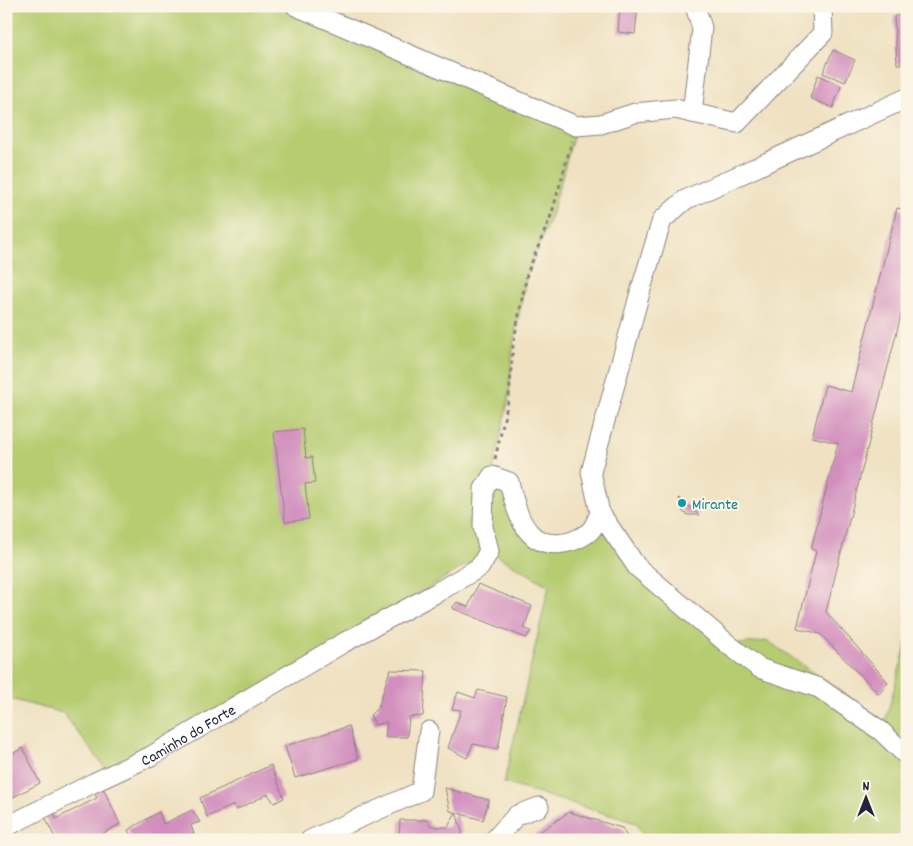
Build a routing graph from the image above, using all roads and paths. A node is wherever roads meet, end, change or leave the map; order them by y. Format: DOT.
graph roads {
  1 [pos="296,6"];
  2 [pos="695,6"];
  3 [pos="822,6"];
  4 [pos="907,98"];
  5 [pos="692,113"];
  6 [pos="576,126"];
  7 [pos="492,476"];
  8 [pos="600,513"];
  9 [pos="429,731"];
  10 [pos="907,756"];
  11 [pos="539,807"];
  12 [pos="6,828"];
  13 [pos="310,840"];
  14 [pos="494,840"];
  1 -- 6 [label="street"];
  2 -- 5 [label="street"];
  3 -- 5 [label="street"];
  4 -- 8 [label="street"];
  5 -- 6 [label="street"];
  6 -- 7 [label="path"];
  7 -- 8 [label="street"];
  7 -- 12 [label="street, Caminho do Forte"];
  8 -- 10 [label="street"];
  9 -- 13 [label="street"];
  11 -- 14 [label="street"];
}
